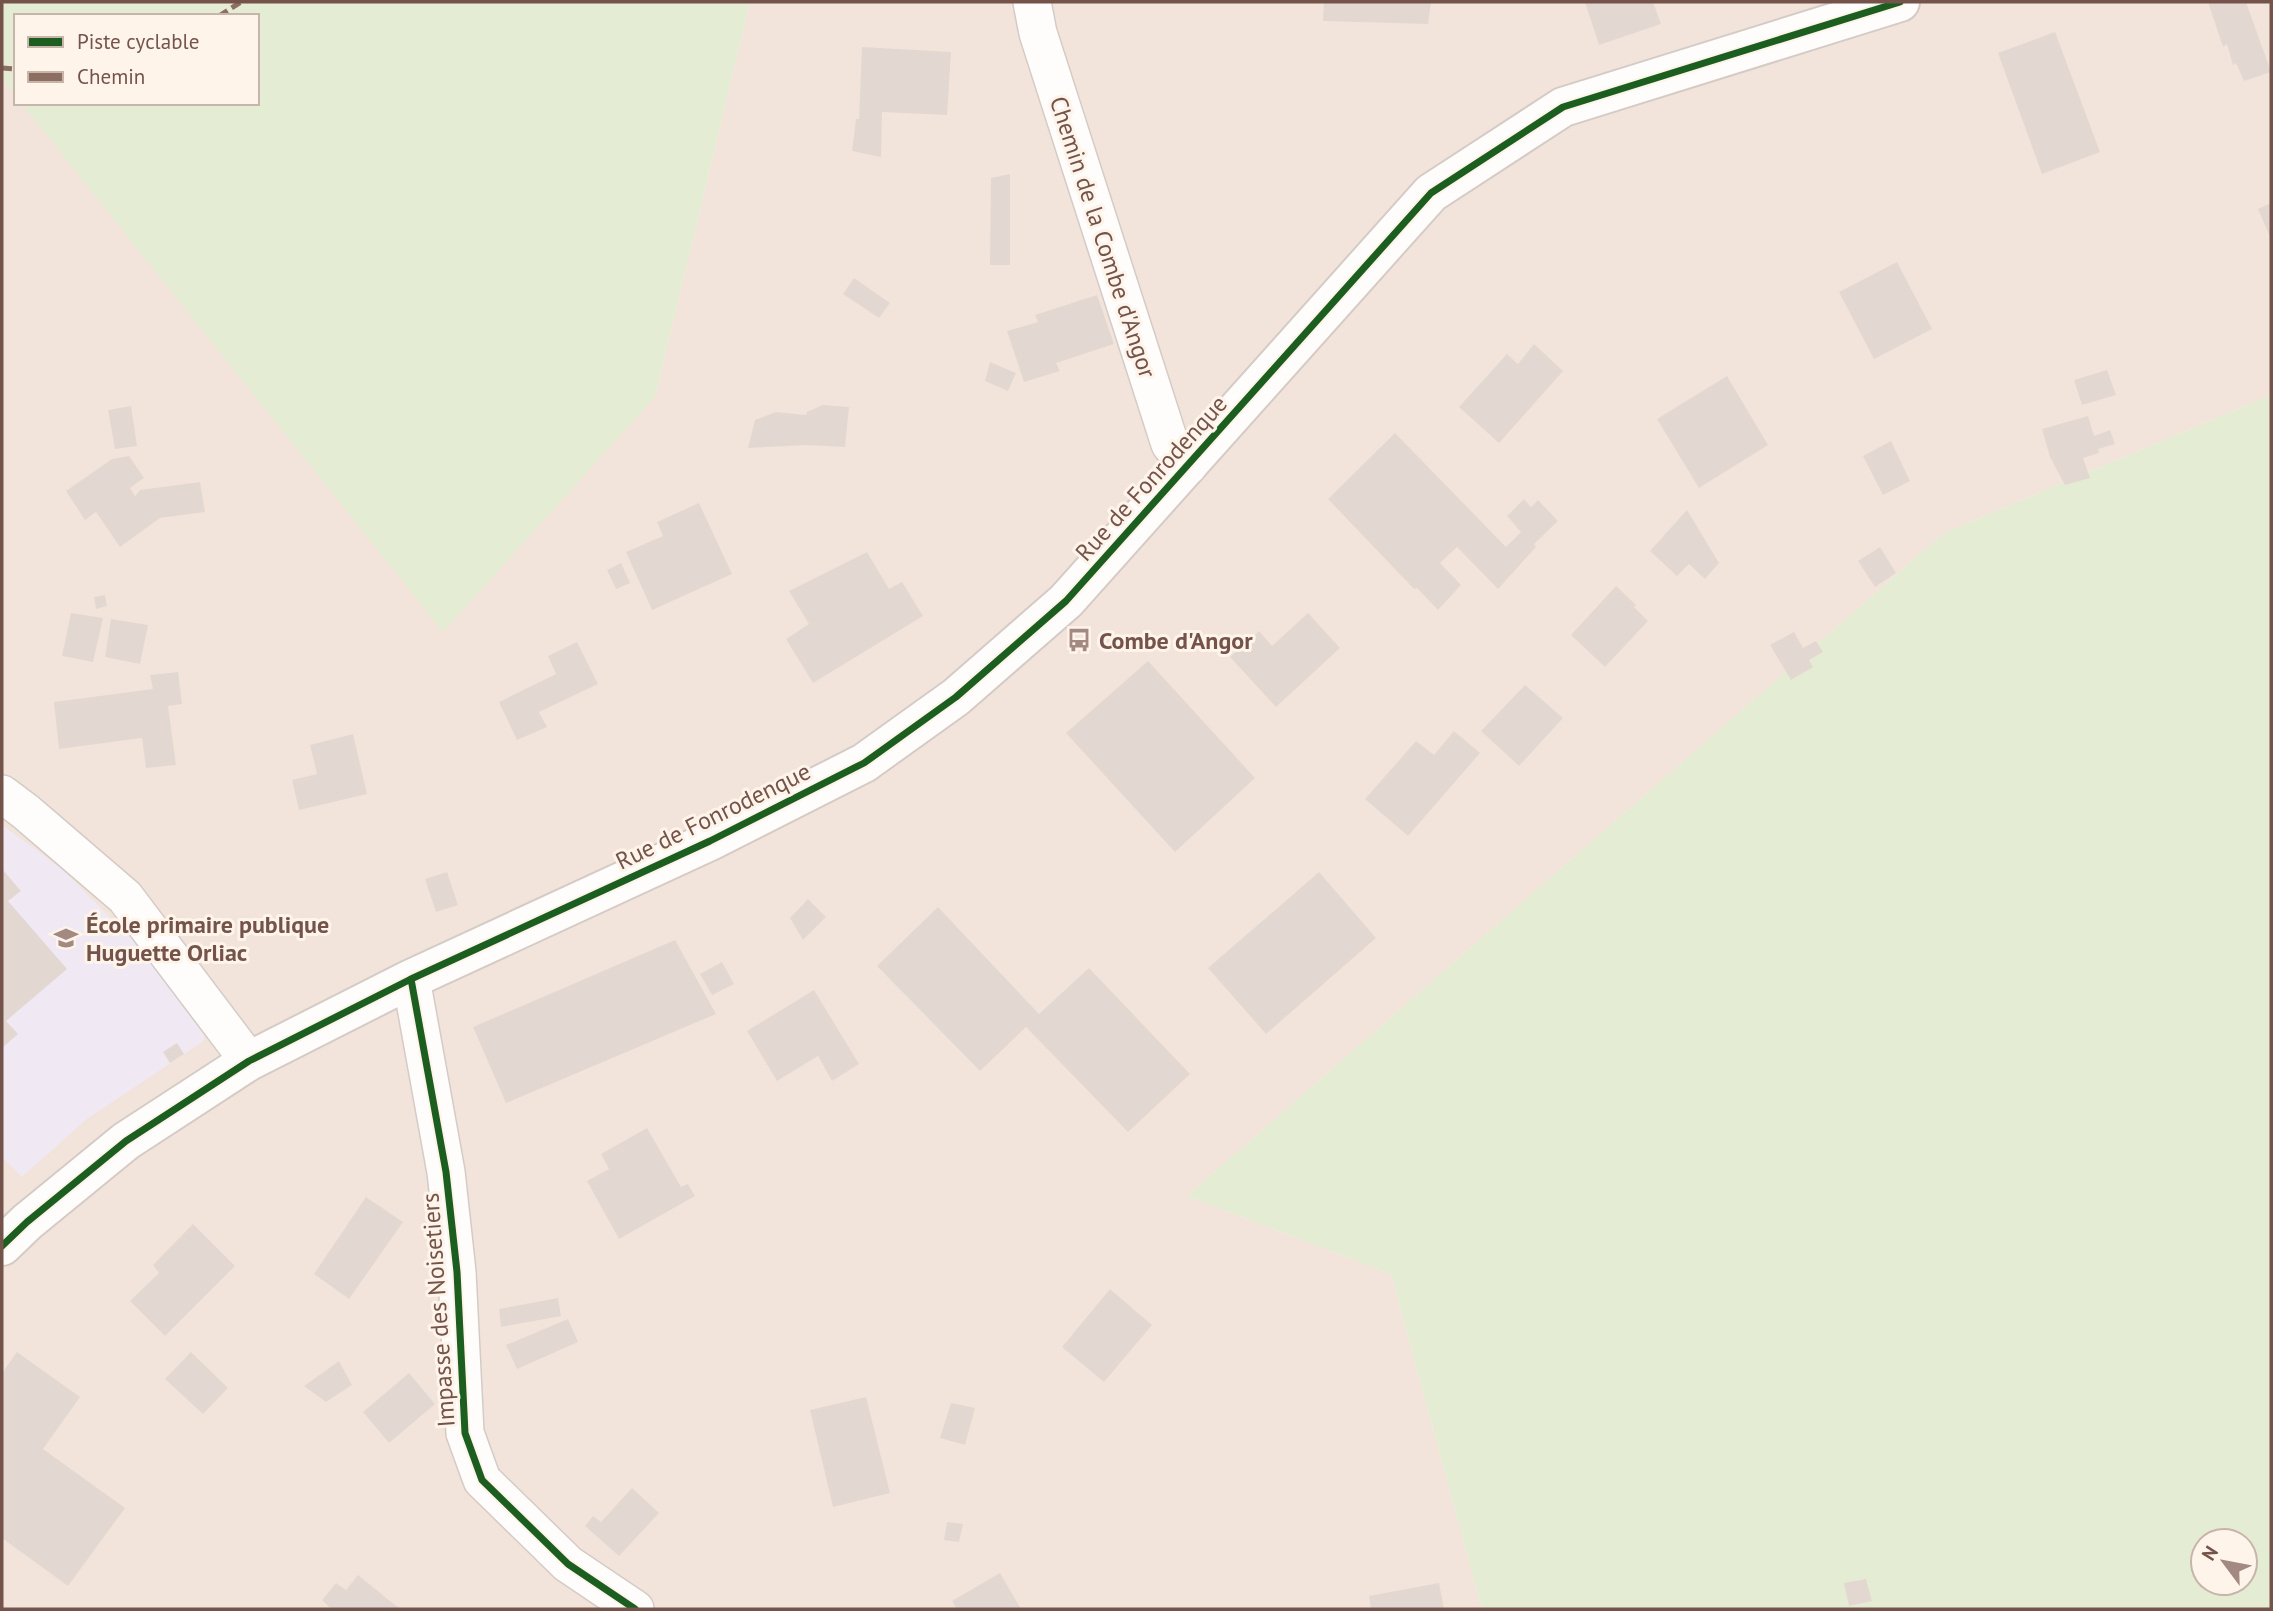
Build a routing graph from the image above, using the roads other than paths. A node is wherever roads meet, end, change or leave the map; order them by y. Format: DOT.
graph roads {
  1 [pos="1032,2"];
  2 [pos="1900,2"];
  3 [pos="1188,467"];
  4 [pos="2,794"];
  5 [pos="411,979"];
  6 [pos="249,1061"];
  7 [pos="2,1246"];
  8 [pos="635,1609"];
  1 -- 3 [label="street, Chemin de la Combe d'Angor"];
  2 -- 3 [label="street, Rue de Fonrodenque"];
  3 -- 5 [label="street, Rue de Fonrodenque"];
  4 -- 6 [label="street"];
  5 -- 6 [label="street, Rue de Fonrodenque"];
  5 -- 8 [label="street, Impasse des Noisetiers"];
  6 -- 7 [label="street, Rue de Fonrodenque"];
}
